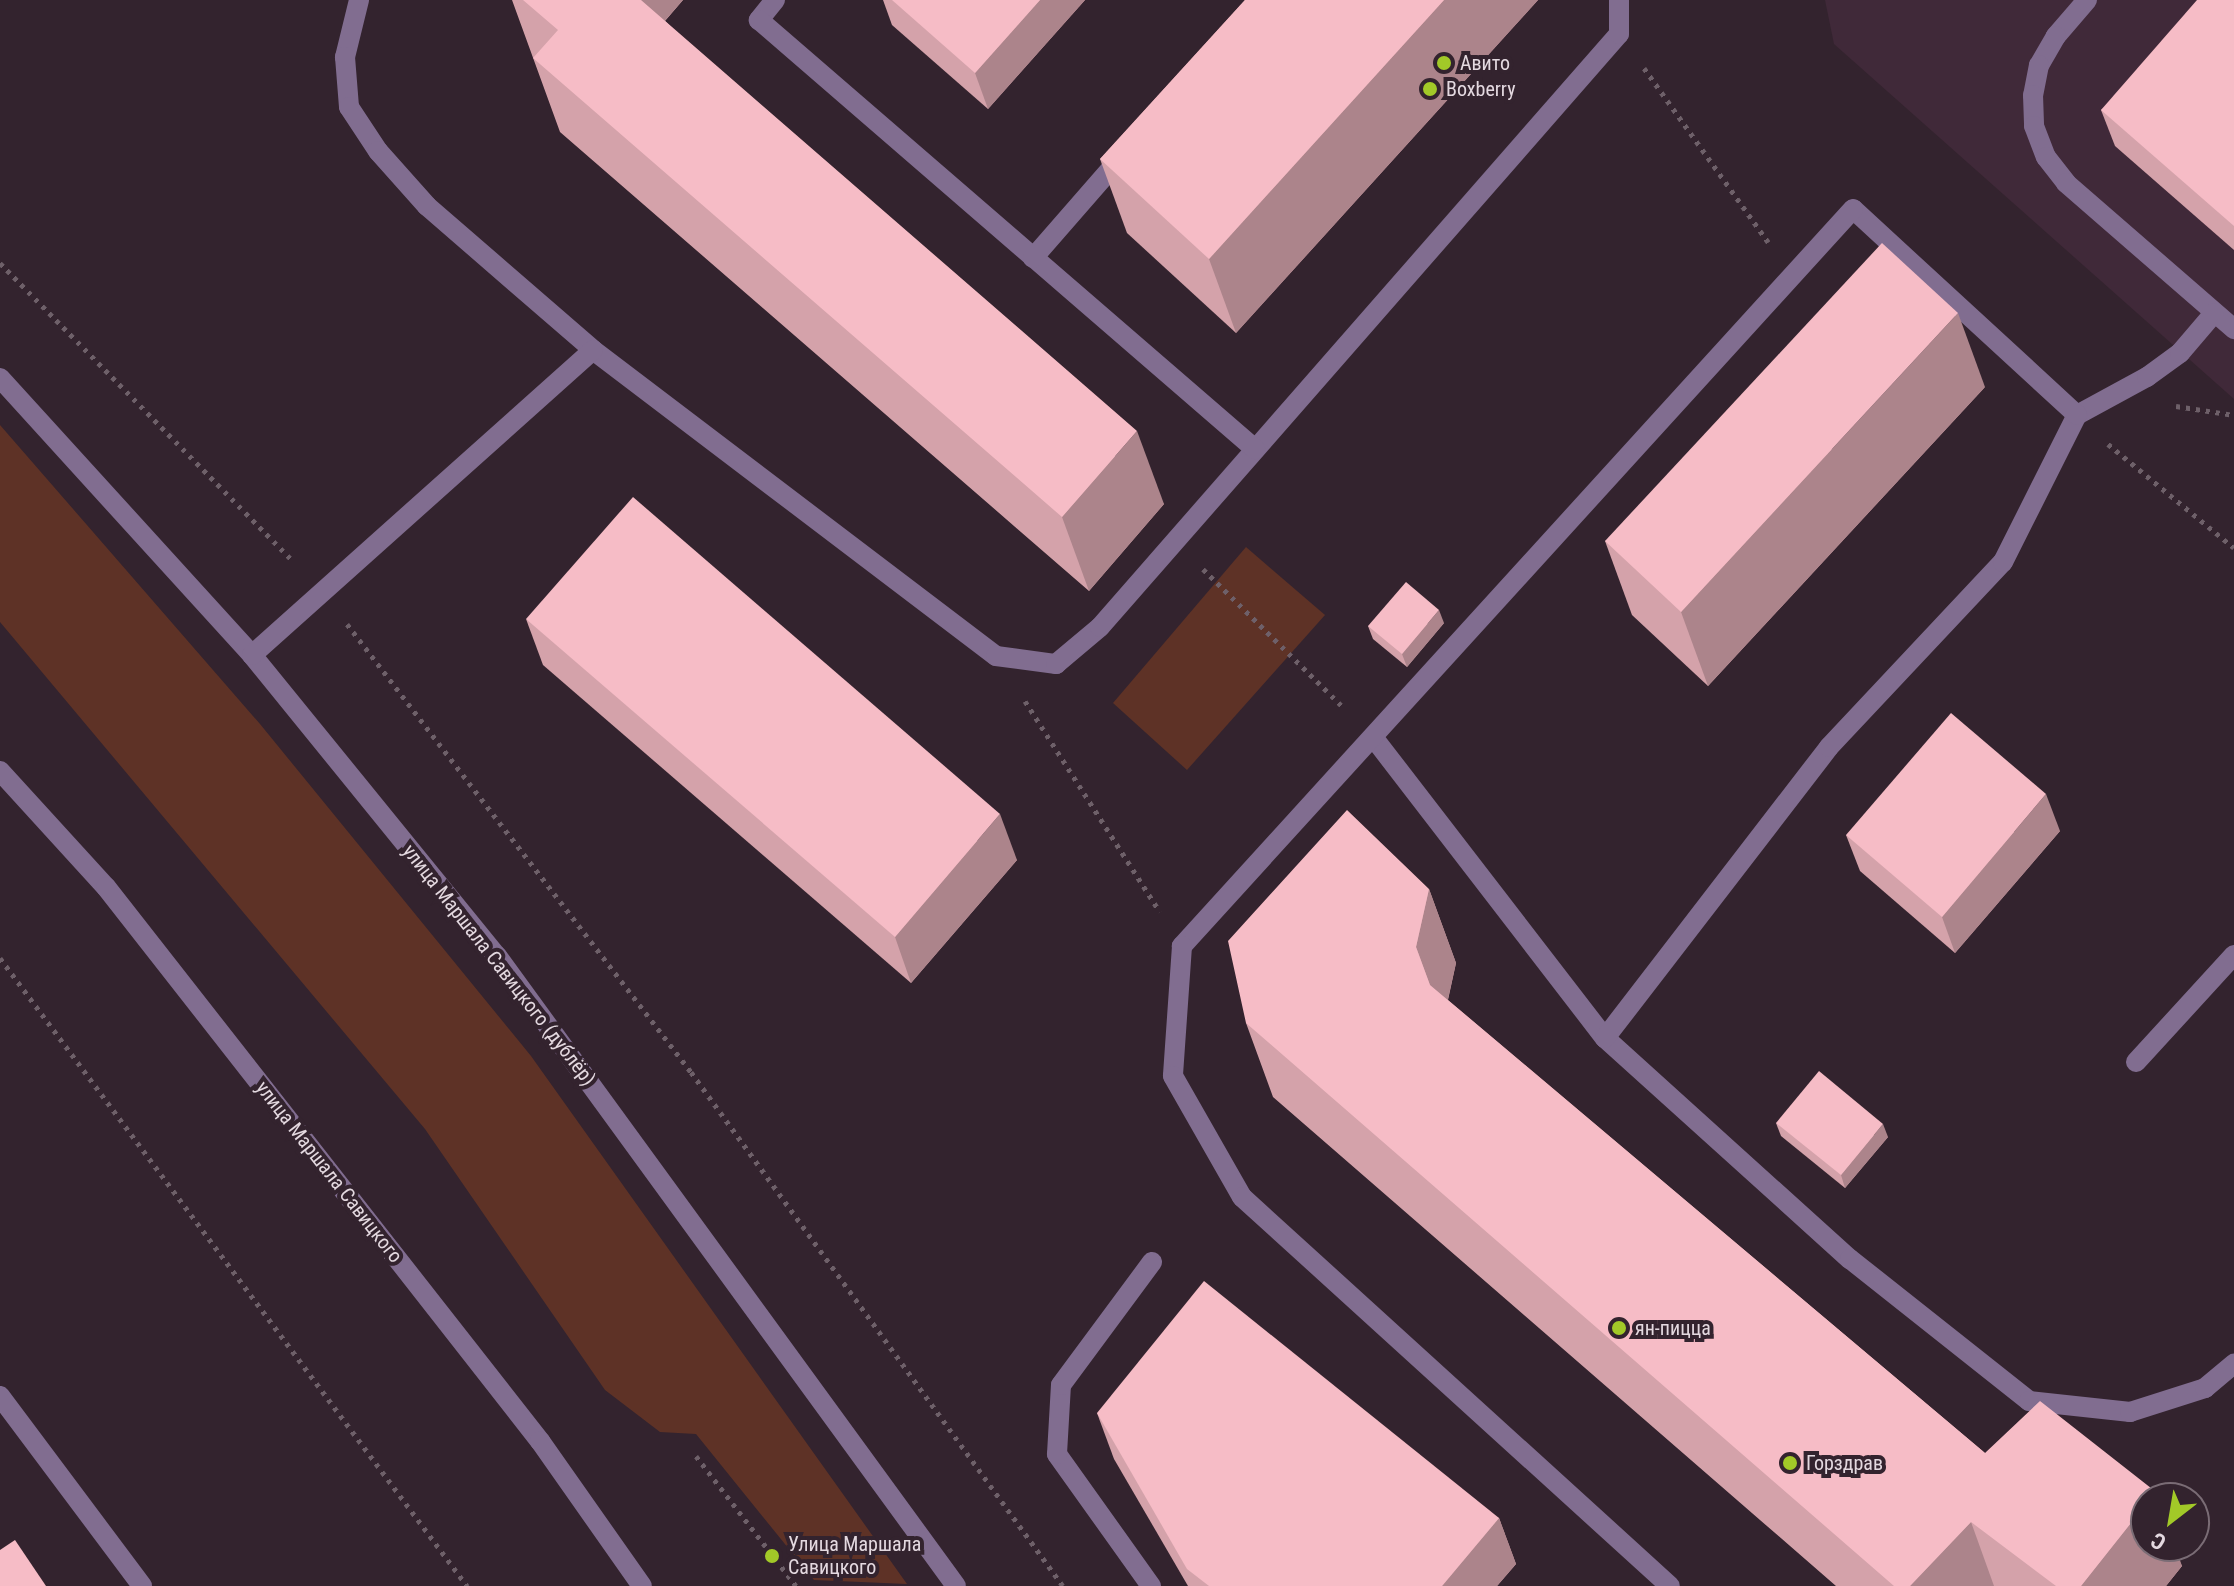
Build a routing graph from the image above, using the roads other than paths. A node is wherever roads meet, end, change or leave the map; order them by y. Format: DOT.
graph roads {
  1 [pos="359,0"];
  2 [pos="775,0"];
  3 [pos="1619,0"];
  4 [pos="2087,0"];
  5 [pos="1136,141"];
  6 [pos="1033,258"];
  7 [pos="2214,313"];
  8 [pos="2234,329"];
  9 [pos="593,350"];
  10 [pos="0,378"];
  11 [pos="2077,415"];
  12 [pos="1255,449"];
  13 [pos="252,655"];
  14 [pos="1373,737"];
  15 [pos="0,771"];
  16 [pos="2234,955"];
  17 [pos="1605,1038"];
  18 [pos="2136,1062"];
  19 [pos="1152,1262"];
  20 [pos="2234,1364"];
  21 [pos="0,1396"];
  22 [pos="142,1586"];
  23 [pos="642,1586"];
  24 [pos="956,1586"];
  25 [pos="1151,1586"];
  26 [pos="1670,1586"];
  1 -- 9 [label="street"];
  2 -- 6 [label="street"];
  3 -- 12 [label="street"];
  4 -- 7 [label="street"];
  5 -- 6 [label="street"];
  6 -- 12 [label="street"];
  7 -- 8 [label="street"];
  7 -- 11 [label="street"];
  9 -- 12 [label="street"];
  9 -- 13 [label="street"];
  10 -- 13 [label="street, улица Маршала Савицкого (дублёр)"];
  11 -- 14 [label="street"];
  11 -- 17 [label="street"];
  13 -- 24 [label="street, улица Маршала Савицкого (дублёр)"];
  14 -- 17 [label="street"];
  14 -- 26 [label="street"];
  15 -- 23 [label="street, улица Маршала Савицкого"];
  16 -- 18 [label="street"];
  17 -- 20 [label="street"];
  19 -- 25 [label="street"];
  21 -- 22 [label="street"];
}
